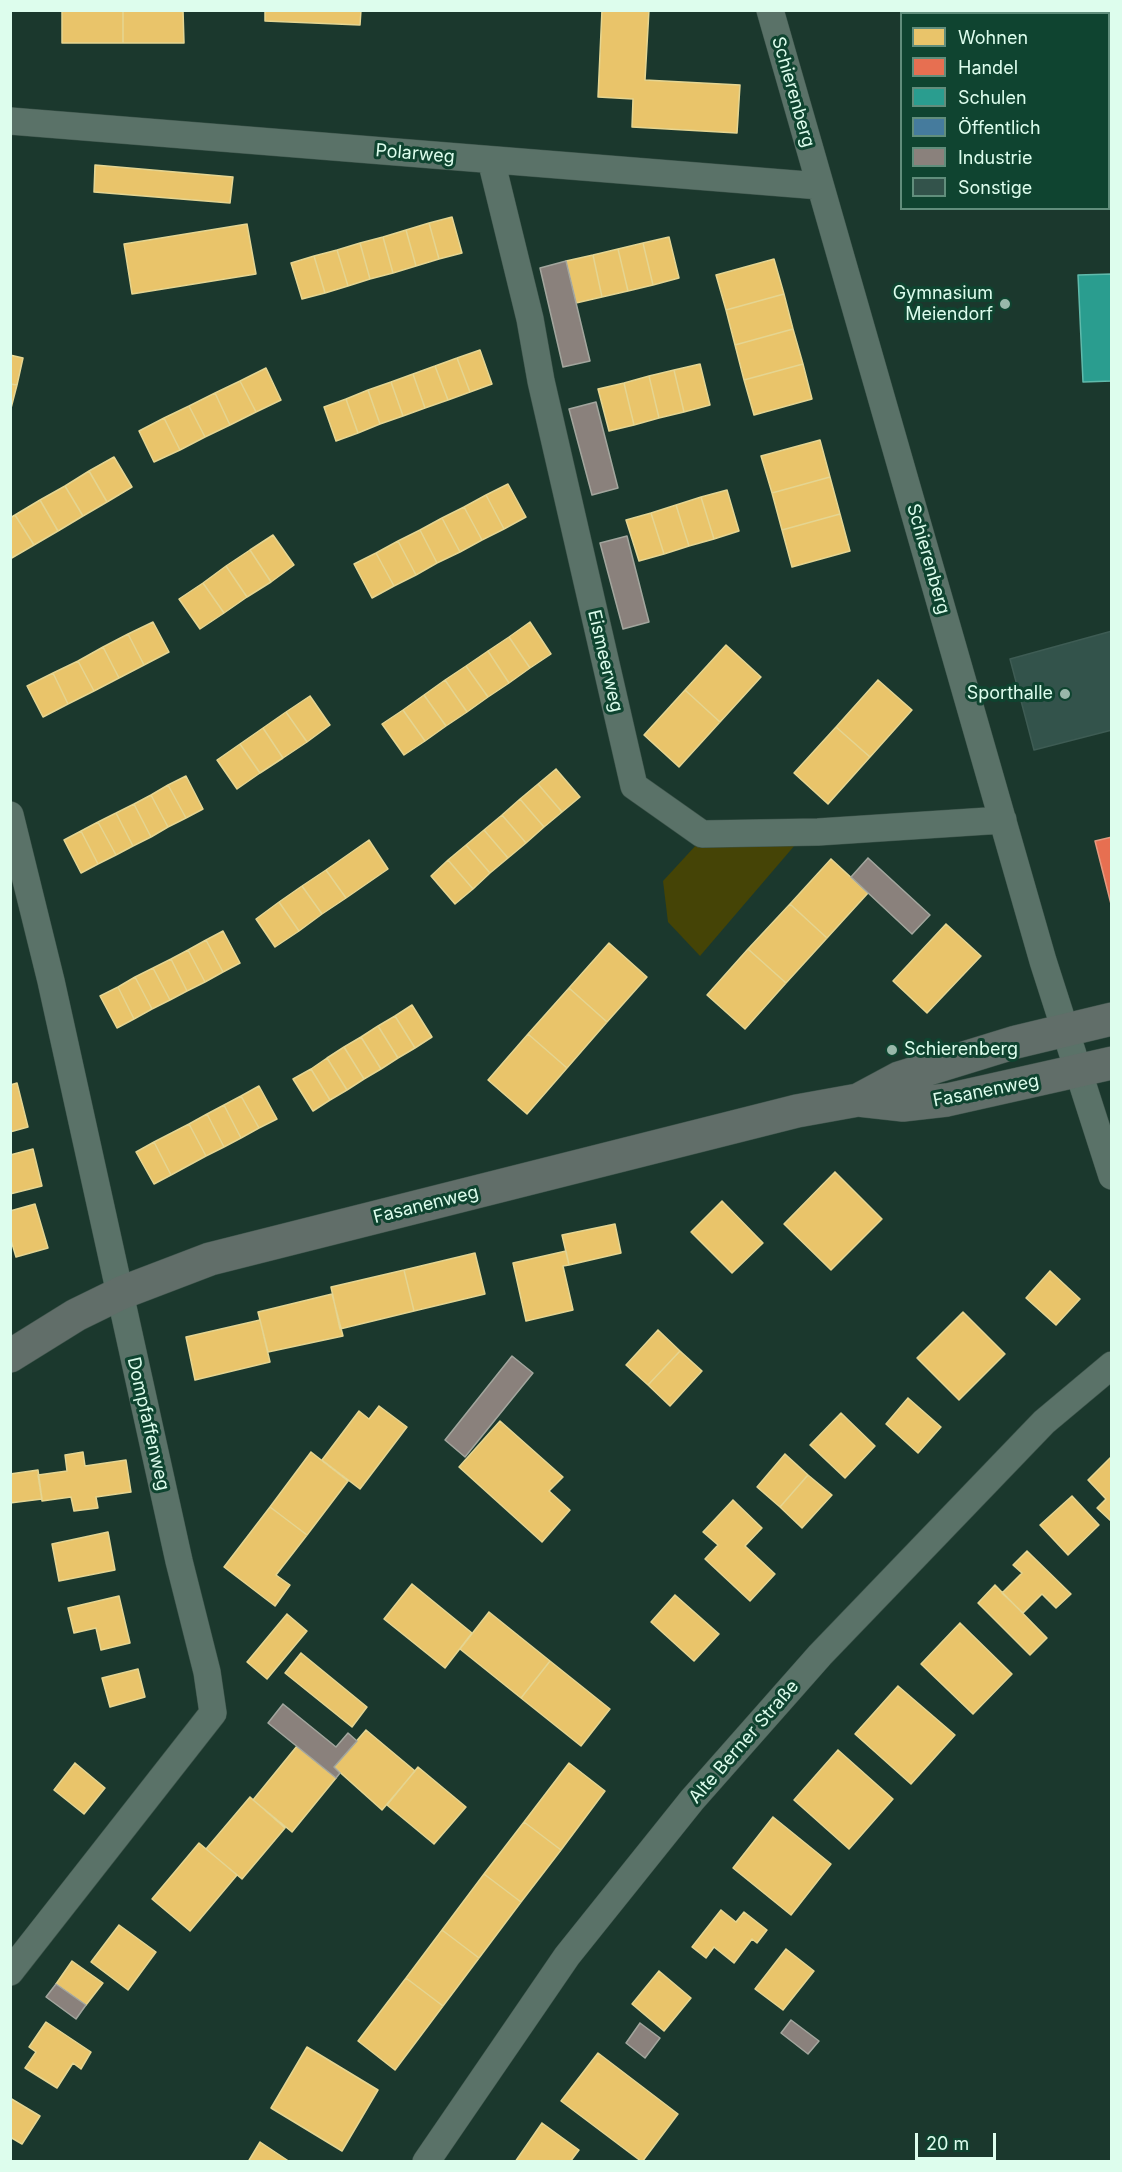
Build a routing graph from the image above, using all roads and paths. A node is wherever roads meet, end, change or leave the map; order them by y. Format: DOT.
graph roads {
  1 [pos="770,10"];
  2 [pos="10,121"];
  3 [pos="491,160"];
  4 [pos="820,186"];
  5 [pos="10,815"];
  6 [pos="1003,820"];
  7 [pos="1112,1019"];
  8 [pos="1066,1029"];
  9 [pos="1112,1064"];
  10 [pos="1079,1071"];
  11 [pos="858,1100"];
  12 [pos="1112,1176"];
  13 [pos="121,1293"];
  14 [pos="10,1356"];
  15 [pos="1112,1365"];
  16 [pos="10,1972"];
  17 [pos="426,2162"];
  1 -- 4 [label="street, Schierenberg"];
  2 -- 3 [label="street, Polarweg"];
  3 -- 4 [label="street, Polarweg"];
  3 -- 6 [label="street, Eismeerweg"];
  4 -- 6 [label="street, Schierenberg"];
  5 -- 13 [label="street, Dompfaffenweg"];
  6 -- 8 [label="street, Schierenberg"];
  7 -- 8 [label="main road, Fasanenweg"];
  8 -- 10 [label="street, Schierenberg"];
  8 -- 11 [label="main road, Fasanenweg"];
  9 -- 10 [label="main road, Fasanenweg"];
  10 -- 11 [label="main road, Fasanenweg"];
  10 -- 12 [label="street, Schierenberg"];
  11 -- 13 [label="main road, Fasanenweg"];
  13 -- 14 [label="main road, Fasanenweg"];
  13 -- 16 [label="street, Dompfaffenweg"];
  15 -- 17 [label="street, Alte Berner Straße"];
}
